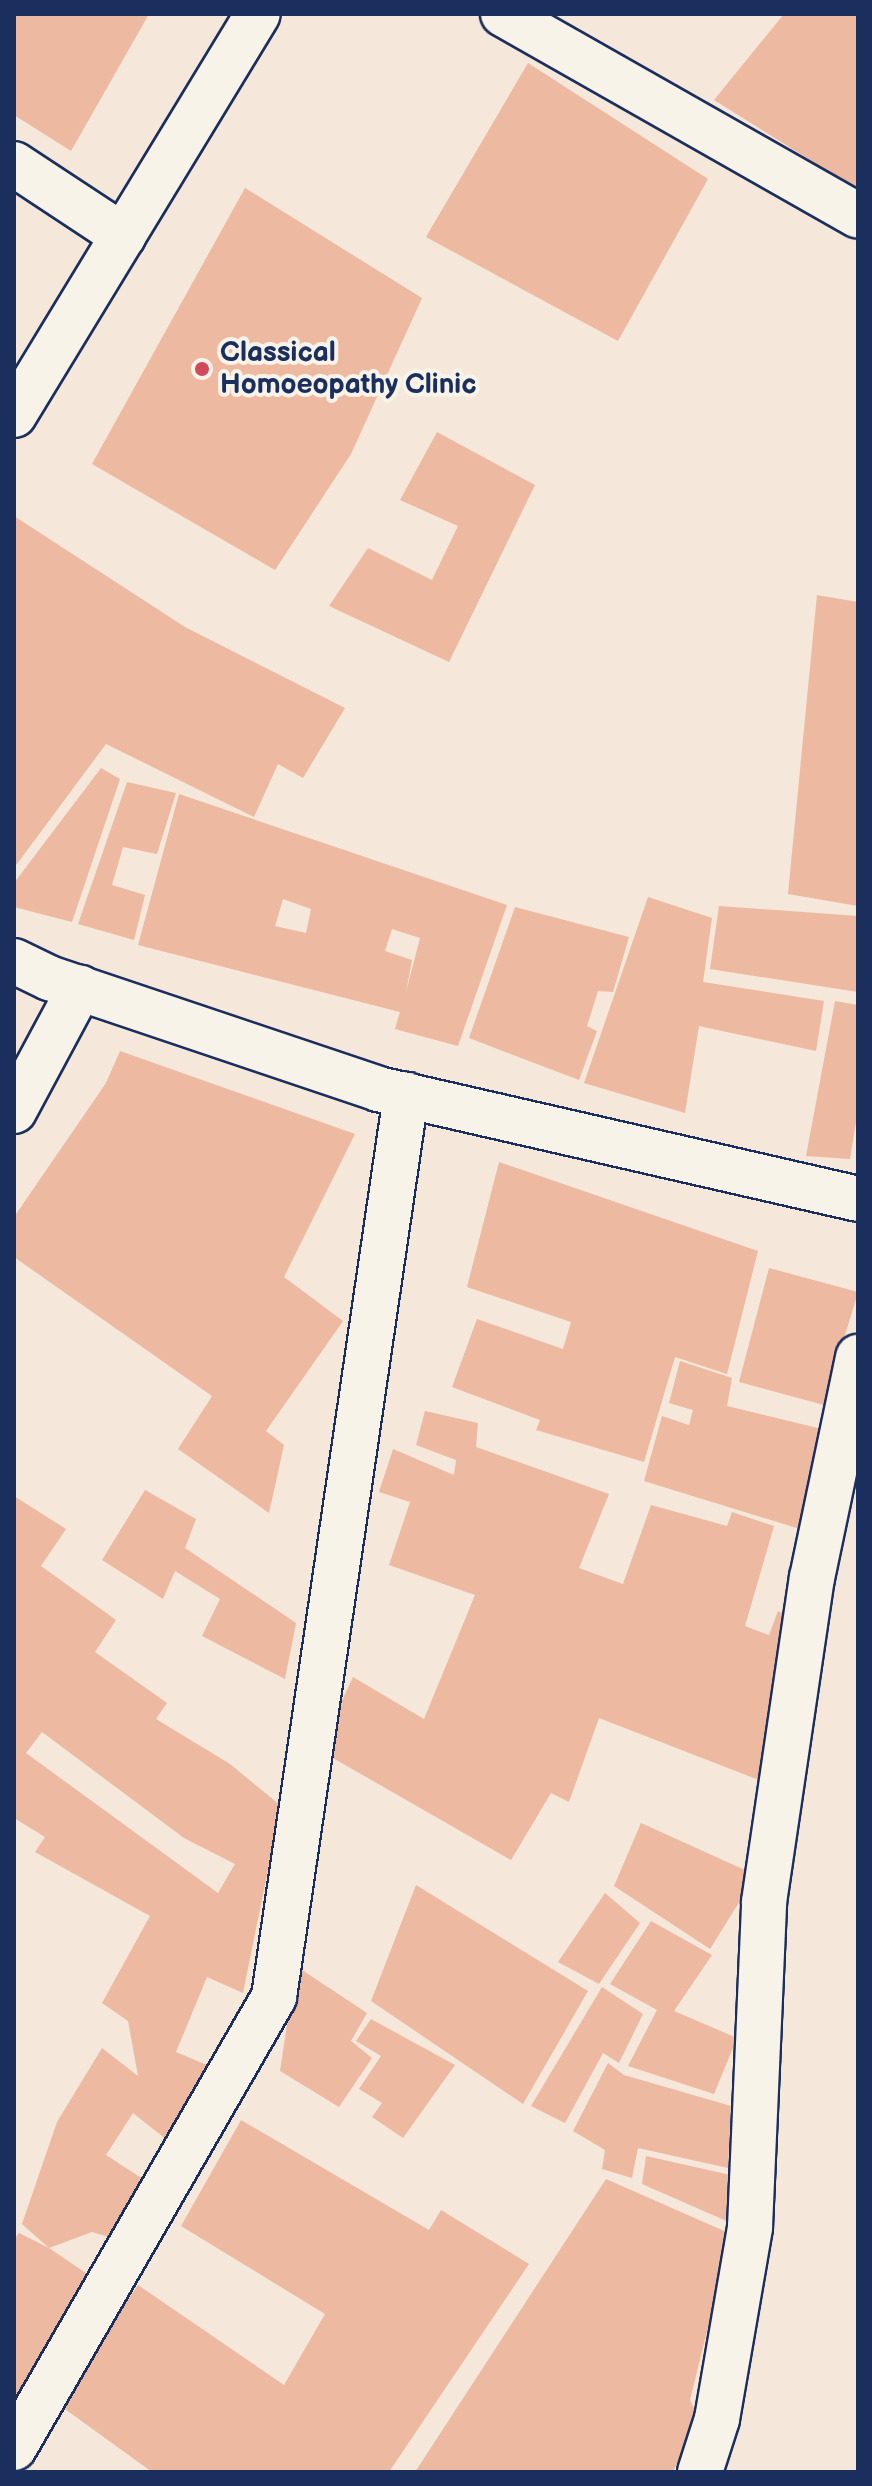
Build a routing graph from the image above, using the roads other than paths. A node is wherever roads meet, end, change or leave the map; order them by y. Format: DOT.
graph roads {
  1 [pos="258,14"];
  2 [pos="503,14"];
  3 [pos="14,164"];
  4 [pos="858,216"];
  5 [pos="123,236"];
  6 [pos="14,415"];
  7 [pos="14,961"];
  8 [pos="80,988"];
  9 [pos="406,1095"];
  10 [pos="14,1111"];
  11 [pos="858,1199"];
  12 [pos="858,1357"];
  13 [pos="14,2448"];
  14 [pos="700,2472"];
  1 -- 5 [label="street"];
  2 -- 4 [label="street"];
  3 -- 5 [label="street"];
  5 -- 6 [label="street"];
  7 -- 8 [label="street"];
  8 -- 9 [label="street"];
  8 -- 10 [label="street"];
  9 -- 11 [label="street"];
  9 -- 13 [label="street"];
  12 -- 14 [label="street"];
}
